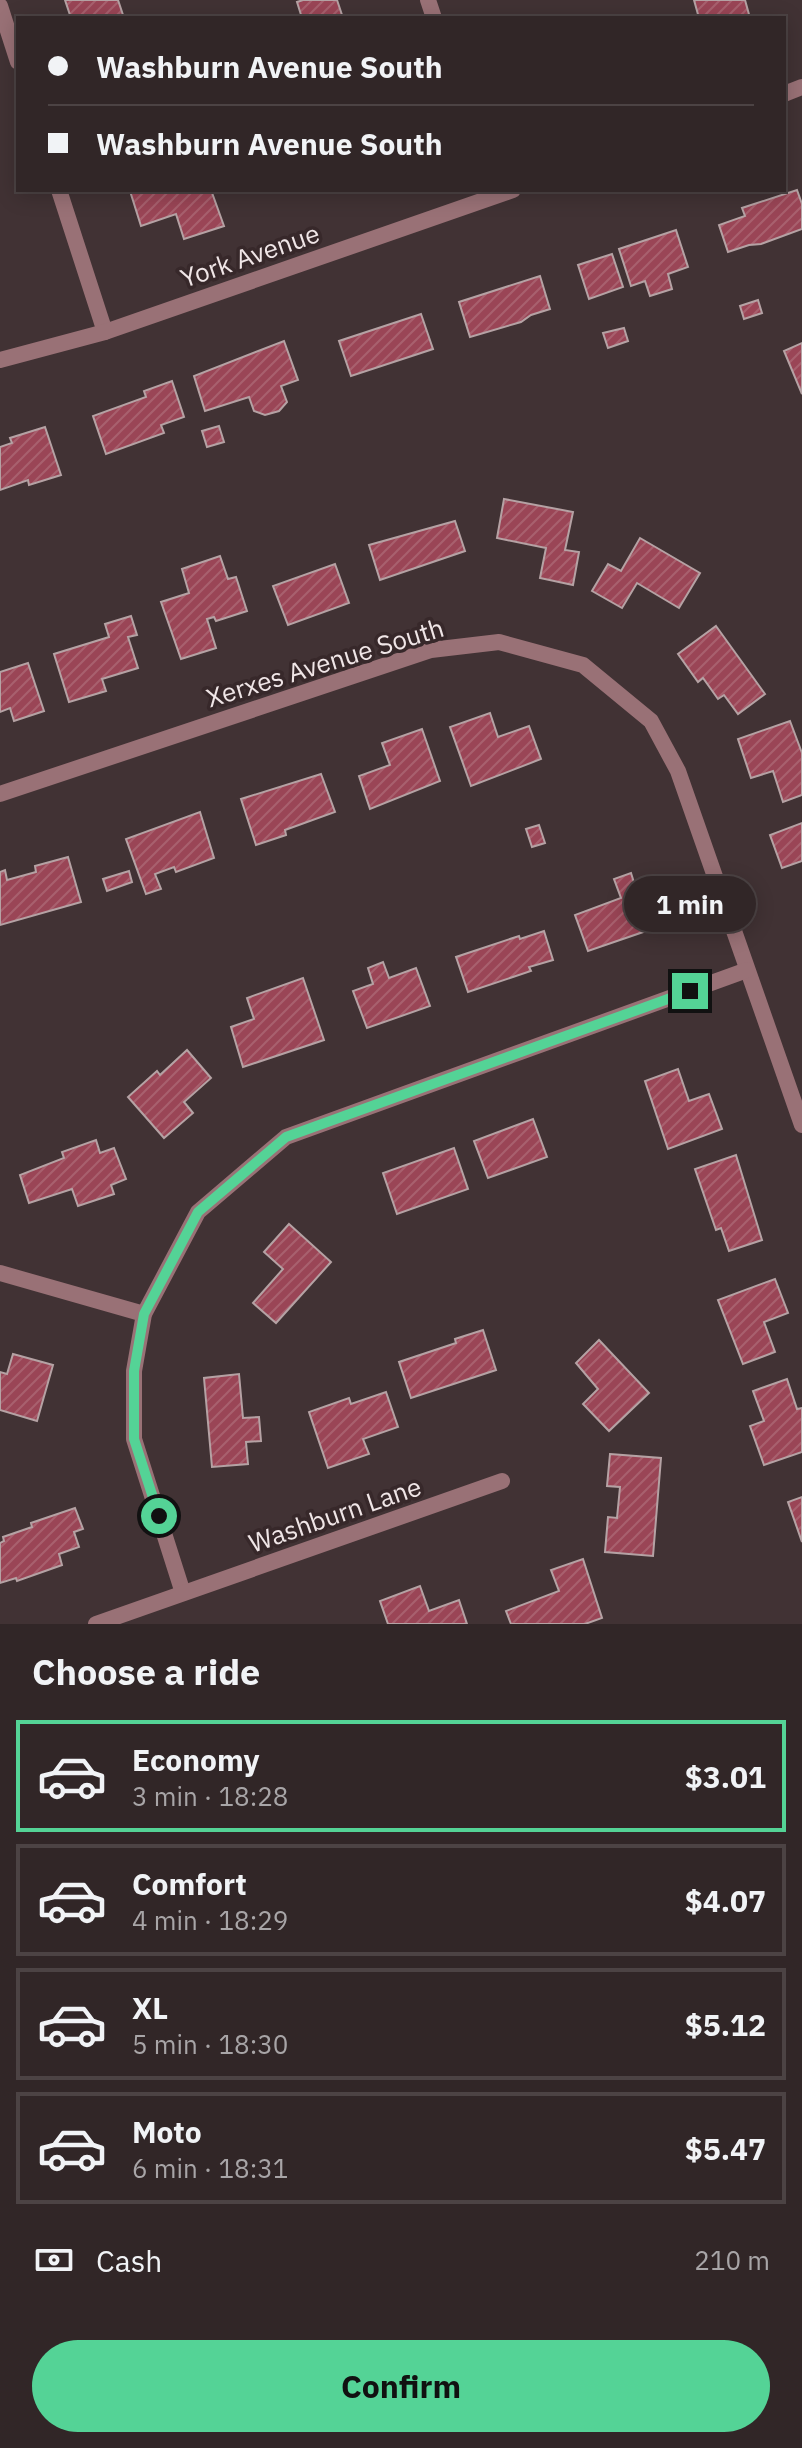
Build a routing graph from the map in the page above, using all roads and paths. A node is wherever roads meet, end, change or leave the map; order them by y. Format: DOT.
graph roads {
  1 [pos="0,6"];
  2 [pos="16,56"];
  3 [pos="60,192"];
  4 [pos="490,194"];
  5 [pos="105,332"];
  6 [pos="0,360"];
  7 [pos="0,794"];
  8 [pos="747,970"];
  9 [pos="802,1125"];
  10 [pos="0,1273"];
  11 [pos="144,1314"];
  12 [pos="502,1481"];
  13 [pos="183,1593"];
  14 [pos="96,1624"];
  1 -- 2 [label="street"];
  3 -- 5 [label="street"];
  4 -- 5 [label="street, York Avenue"];
  5 -- 6 [label="street, York Avenue"];
  7 -- 8 [label="street, Xerxes Avenue South"];
  8 -- 9 [label="street"];
  8 -- 11 [label="street"];
  10 -- 11 [label="street"];
  11 -- 13 [label="street"];
  12 -- 13 [label="street, Washburn Lane"];
  13 -- 14 [label="street, Washburn Lane"];
}
